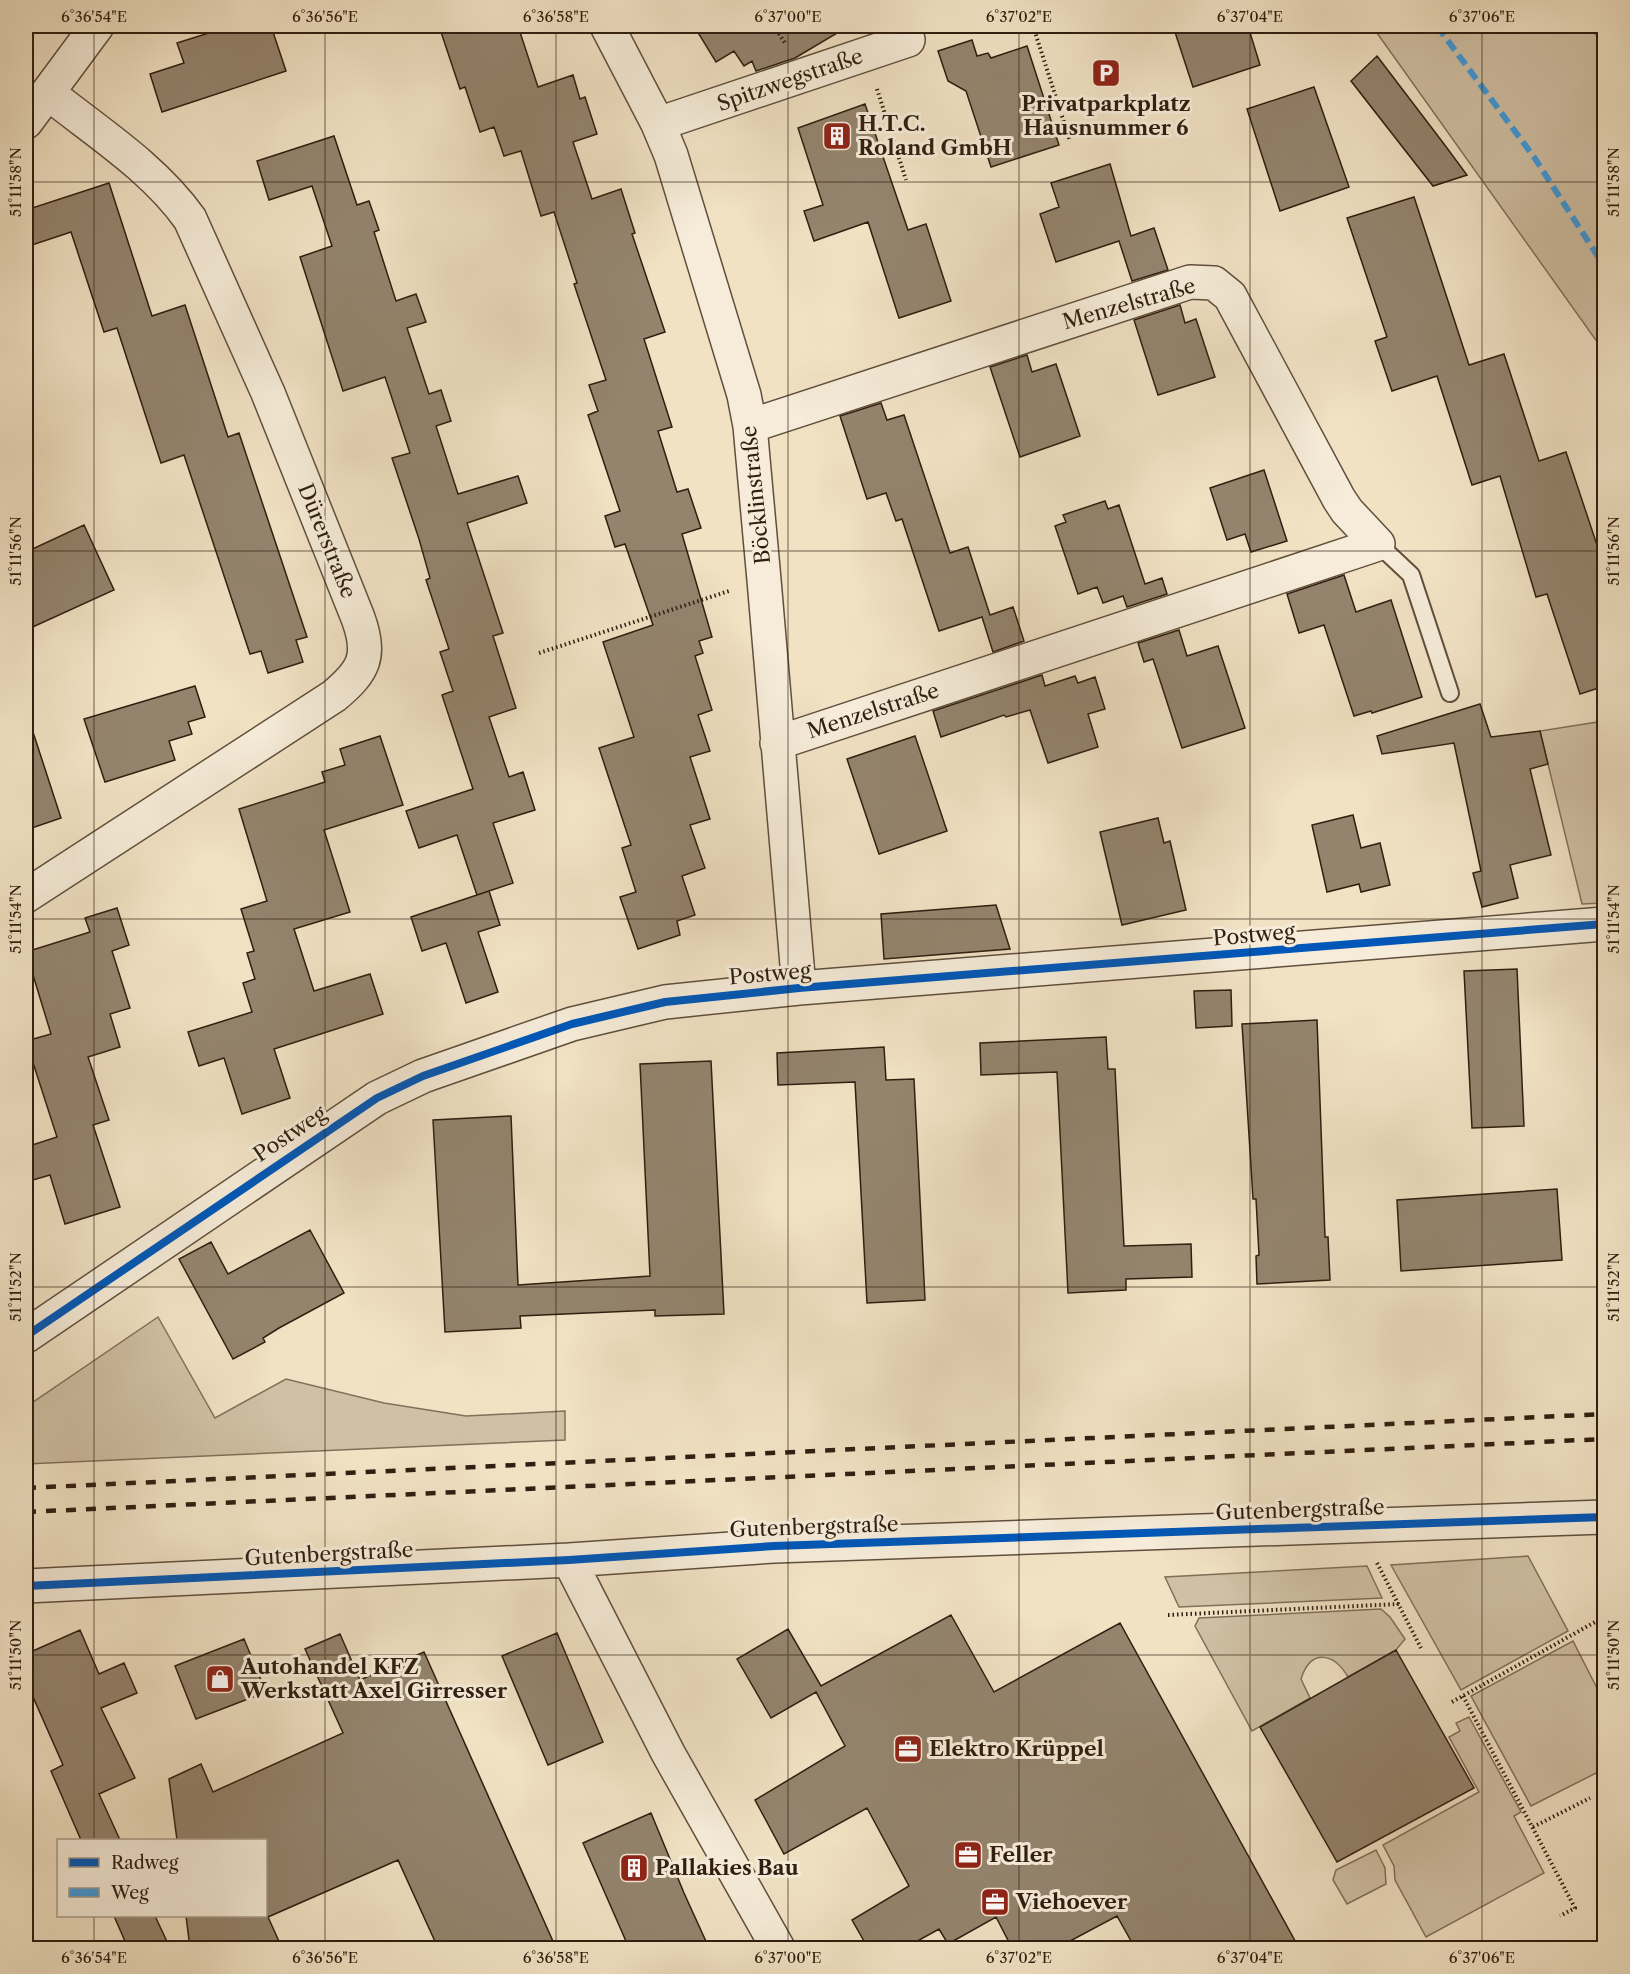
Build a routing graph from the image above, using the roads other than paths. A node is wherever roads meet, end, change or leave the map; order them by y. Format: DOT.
graph roads {
  1 [pos="97,26"];
  2 [pos="607,26"];
  3 [pos="904,26"];
  4 [pos="48,93"];
  5 [pos="26,122"];
  6 [pos="658,124"];
  7 [pos="750,426"];
  8 [pos="1378,544"];
  9 [pos="1450,693"];
  10 [pos="777,743"];
  11 [pos="26,896"];
  12 [pos="1605,924"];
  13 [pos="800,988"];
  14 [pos="26,1336"];
  15 [pos="1605,1517"];
  16 [pos="569,1560"];
  17 [pos="26,1586"];
  18 [pos="778,1948"];
  1 -- 4 [label="street"];
  2 -- 6 [label="street, Böcklinstraße"];
  3 -- 6 [label="street, Spitzwegstraße"];
  4 -- 5 [label="street"];
  4 -- 11 [label="street, Dürerstraße"];
  6 -- 7 [label="street, Böcklinstraße"];
  7 -- 8 [label="street, Menzelstraße"];
  7 -- 10 [label="street, Böcklinstraße"];
  8 -- 9 [label="lane, Menzelstraße"];
  8 -- 10 [label="street, Menzelstraße"];
  10 -- 13 [label="street, Böcklinstraße"];
  12 -- 13 [label="street, Postweg"];
  13 -- 14 [label="street, Postweg"];
  15 -- 16 [label="street, Gutenbergstraße"];
  16 -- 17 [label="street, Gutenbergstraße"];
  16 -- 18 [label="street"];
}
